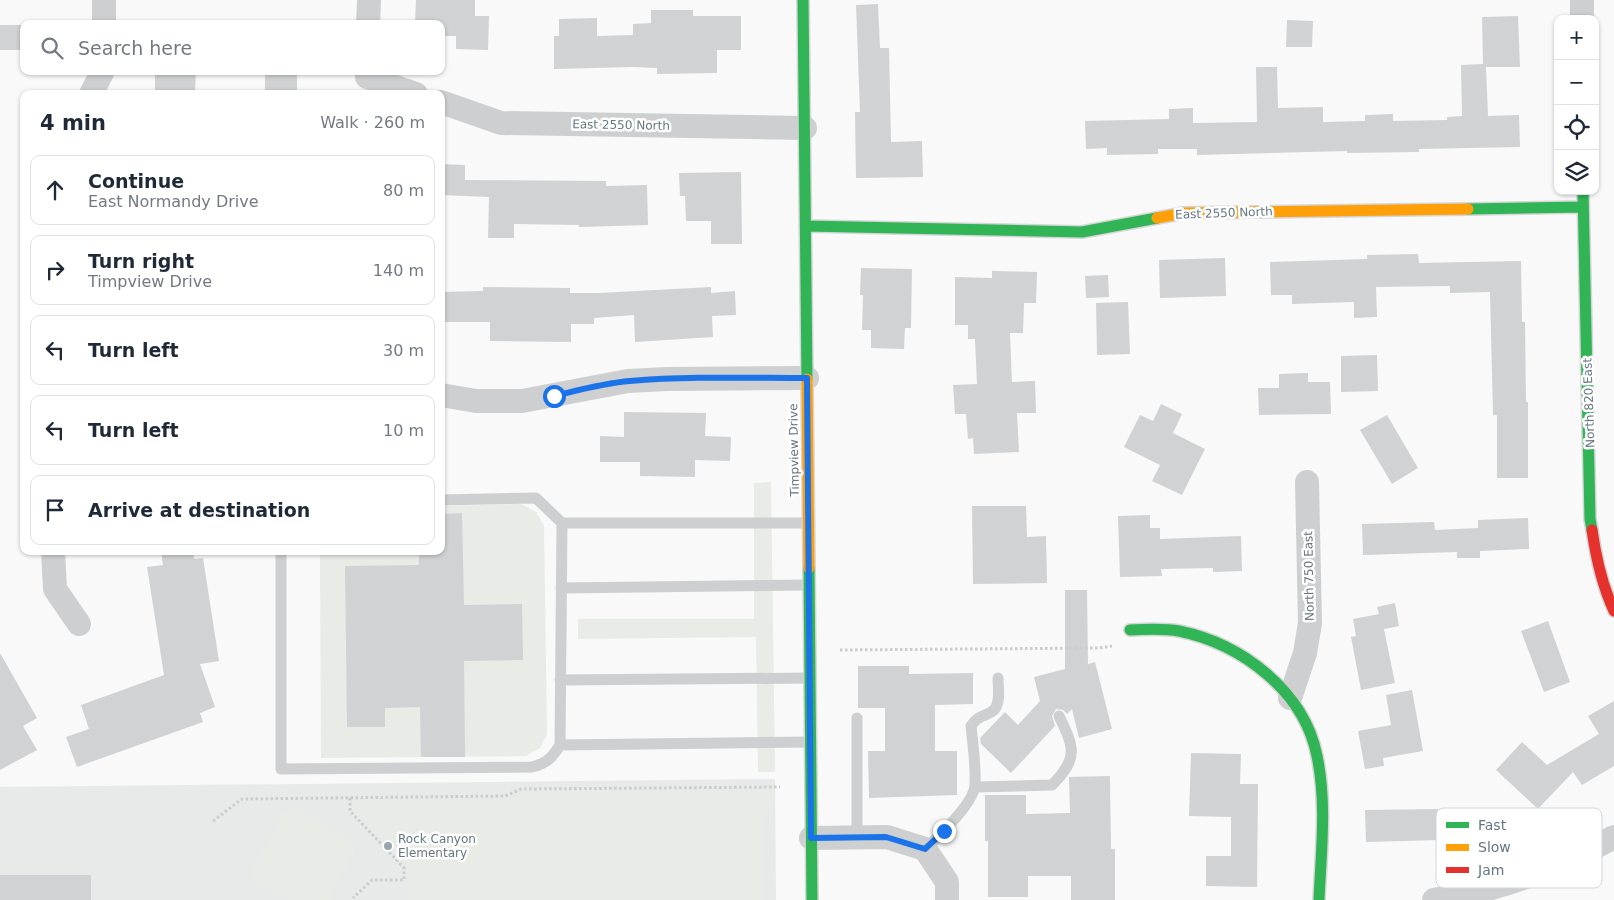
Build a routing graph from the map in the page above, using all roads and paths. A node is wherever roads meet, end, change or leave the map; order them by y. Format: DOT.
graph roads {
  1 [pos="104,0"];
  2 [pos="369,0"];
  3 [pos="803,0"];
  4 [pos="1582,0"];
  5 [pos="1582,15"];
  6 [pos="104,20"];
  7 [pos="368,20"];
  8 [pos="101,75"];
  9 [pos="369,75"];
  10 [pos="93,90"];
  11 [pos="406,90"];
  12 [pos="445,103"];
  13 [pos="805,128"];
  14 [pos="1583,195"];
  15 [pos="1583,207"];
  16 [pos="806,226"];
  17 [pos="807,378"];
  18 [pos="445,396"];
  19 [pos="1307,482"];
  20 [pos="445,500"];
  21 [pos="809,522"];
  22 [pos="562,523"];
  23 [pos="53,555"];
  24 [pos="281,555"];
  25 [pos="809,585"];
  26 [pos="561,588"];
  27 [pos="1614,611"];
  28 [pos="79,624"];
  29 [pos="1130,630"];
  30 [pos="840,650"];
  31 [pos="810,678"];
  32 [pos="998,678"];
  33 [pos="560,680"];
  34 [pos="1290,698"];
  35 [pos="1059,716"];
  36 [pos="857,718"];
  37 [pos="810,742"];
  38 [pos="560,745"];
  39 [pos="780,787"];
  40 [pos="976,787"];
  41 [pos="350,798"];
  42 [pos="213,821"];
  43 [pos="857,837"];
  44 [pos="1614,837"];
  45 [pos="811,838"];
  46 [pos="1602,844"];
  47 [pos="925,849"];
  48 [pos="1495,888"];
  49 [pos="352,898"];
  50 [pos="812,900"];
  51 [pos="947,900"];
  52 [pos="1319,900"];
  53 [pos="1434,900"];
  1 -- 6 [label="street"];
  2 -- 7 [label="street"];
  3 -- 13 [label="street, Timpview Drive"];
  4 -- 5 [label="street"];
  8 -- 10 [label="street"];
  9 -- 11 [label="street"];
  12 -- 13 [label="street, East 2550 North"];
  13 -- 16 [label="street, Timpview Drive"];
  14 -- 15 [label="street, North 820 East"];
  15 -- 16 [label="street, East 2550 North"];
  15 -- 27 [label="street, North 820 East"];
  16 -- 17 [label="street, Timpview Drive"];
  17 -- 18 [label="street"];
  17 -- 21 [label="street, Timpview Drive"];
  19 -- 34 [label="street, North 750 East"];
  20 -- 22 [label="lane"];
  21 -- 22 [label="lane"];
  21 -- 25 [label="street, Timpview Drive"];
  22 -- 26 [label="lane"];
  23 -- 28 [label="street"];
  24 -- 38 [label="lane"];
  25 -- 26 [label="lane"];
  25 -- 31 [label="street, Timpview Drive"];
  26 -- 33 [label="lane"];
  29 -- 30 [label="path"];
  29 -- 34 [label="street"];
  31 -- 33 [label="lane"];
  31 -- 37 [label="street, Timpview Drive"];
  32 -- 40 [label="lane"];
  33 -- 38 [label="lane"];
  34 -- 52 [label="street"];
  35 -- 40 [label="lane"];
  36 -- 43 [label="lane"];
  37 -- 38 [label="lane"];
  37 -- 45 [label="street, Timpview Drive"];
  39 -- 41 [label="path"];
  40 -- 47 [label="lane"];
  41 -- 42 [label="path"];
  41 -- 49 [label="path"];
  43 -- 45 [label="street"];
  43 -- 47 [label="street"];
  44 -- 46 [label="street"];
  45 -- 50 [label="street, Timpview Drive"];
  47 -- 51 [label="street"];
  48 -- 53 [label="street"];
}
